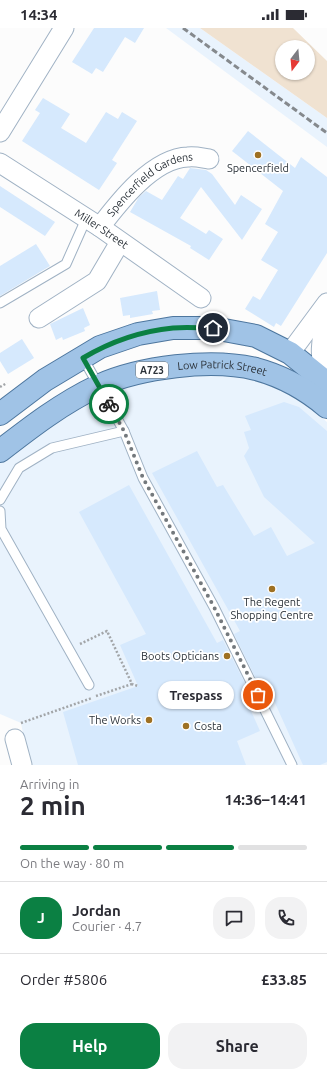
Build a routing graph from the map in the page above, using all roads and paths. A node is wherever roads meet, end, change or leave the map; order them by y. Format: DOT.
graph roads {
  1 [pos="64,28"];
  2 [pos="0,132"];
  3 [pos="209,159"];
  4 [pos="0,163"];
  5 [pos="93,223"];
  6 [pos="120,242"];
  7 [pos="201,298"];
  8 [pos="0,303"];
  9 [pos="327,303"];
  10 [pos="39,318"];
  11 [pos="327,320"];
  12 [pos="290,353"];
  13 [pos="83,358"];
  14 [pos="274,375"];
  15 [pos="327,376"];
  16 [pos="327,383"];
  17 [pos="99,386"];
  18 [pos="327,407"];
  19 [pos="1,413"];
  20 [pos="124,431"];
  21 [pos="0,451"];
  22 [pos="0,500"];
  23 [pos="0,510"];
  24 [pos="69,649"];
  25 [pos="132,684"];
  26 [pos="89,685"];
  27 [pos="138,686"];
  28 [pos="17,731"];
  29 [pos="22,765"];
  30 [pos="292,765"];
  1 -- 2 [label="street"];
  3 -- 5 [label="street, Spencerfield Gardens"];
  4 -- 5 [label="street, Miller Street"];
  5 -- 6 [label="street, Miller Street"];
  5 -- 8 [label="lane"];
  6 -- 7 [label="street, Miller Street"];
  6 -- 10 [label="street"];
  9 -- 12 [label="street"];
  11 -- 15 [label="street"];
  12 -- 13 [label="main road"];
  12 -- 14 [label="main road"];
  12 -- 16 [label="main road"];
  13 -- 17 [label="lane"];
  13 -- 19 [label="main road"];
  14 -- 17 [label="main road, Low Patrick Street / A723"];
  14 -- 18 [label="main road, A723"];
  17 -- 20 [label="lane"];
  17 -- 21 [label="main road, Low Patrick Street / A723"];
  20 -- 22 [label="lane"];
  20 -- 30 [label="lane"];
  23 -- 24 [label="lane"];
  24 -- 25 [label="path"];
  24 -- 26 [label="lane"];
  25 -- 27 [label="path"];
  25 -- 28 [label="path"];
  28 -- 29 [label="street"];
}
